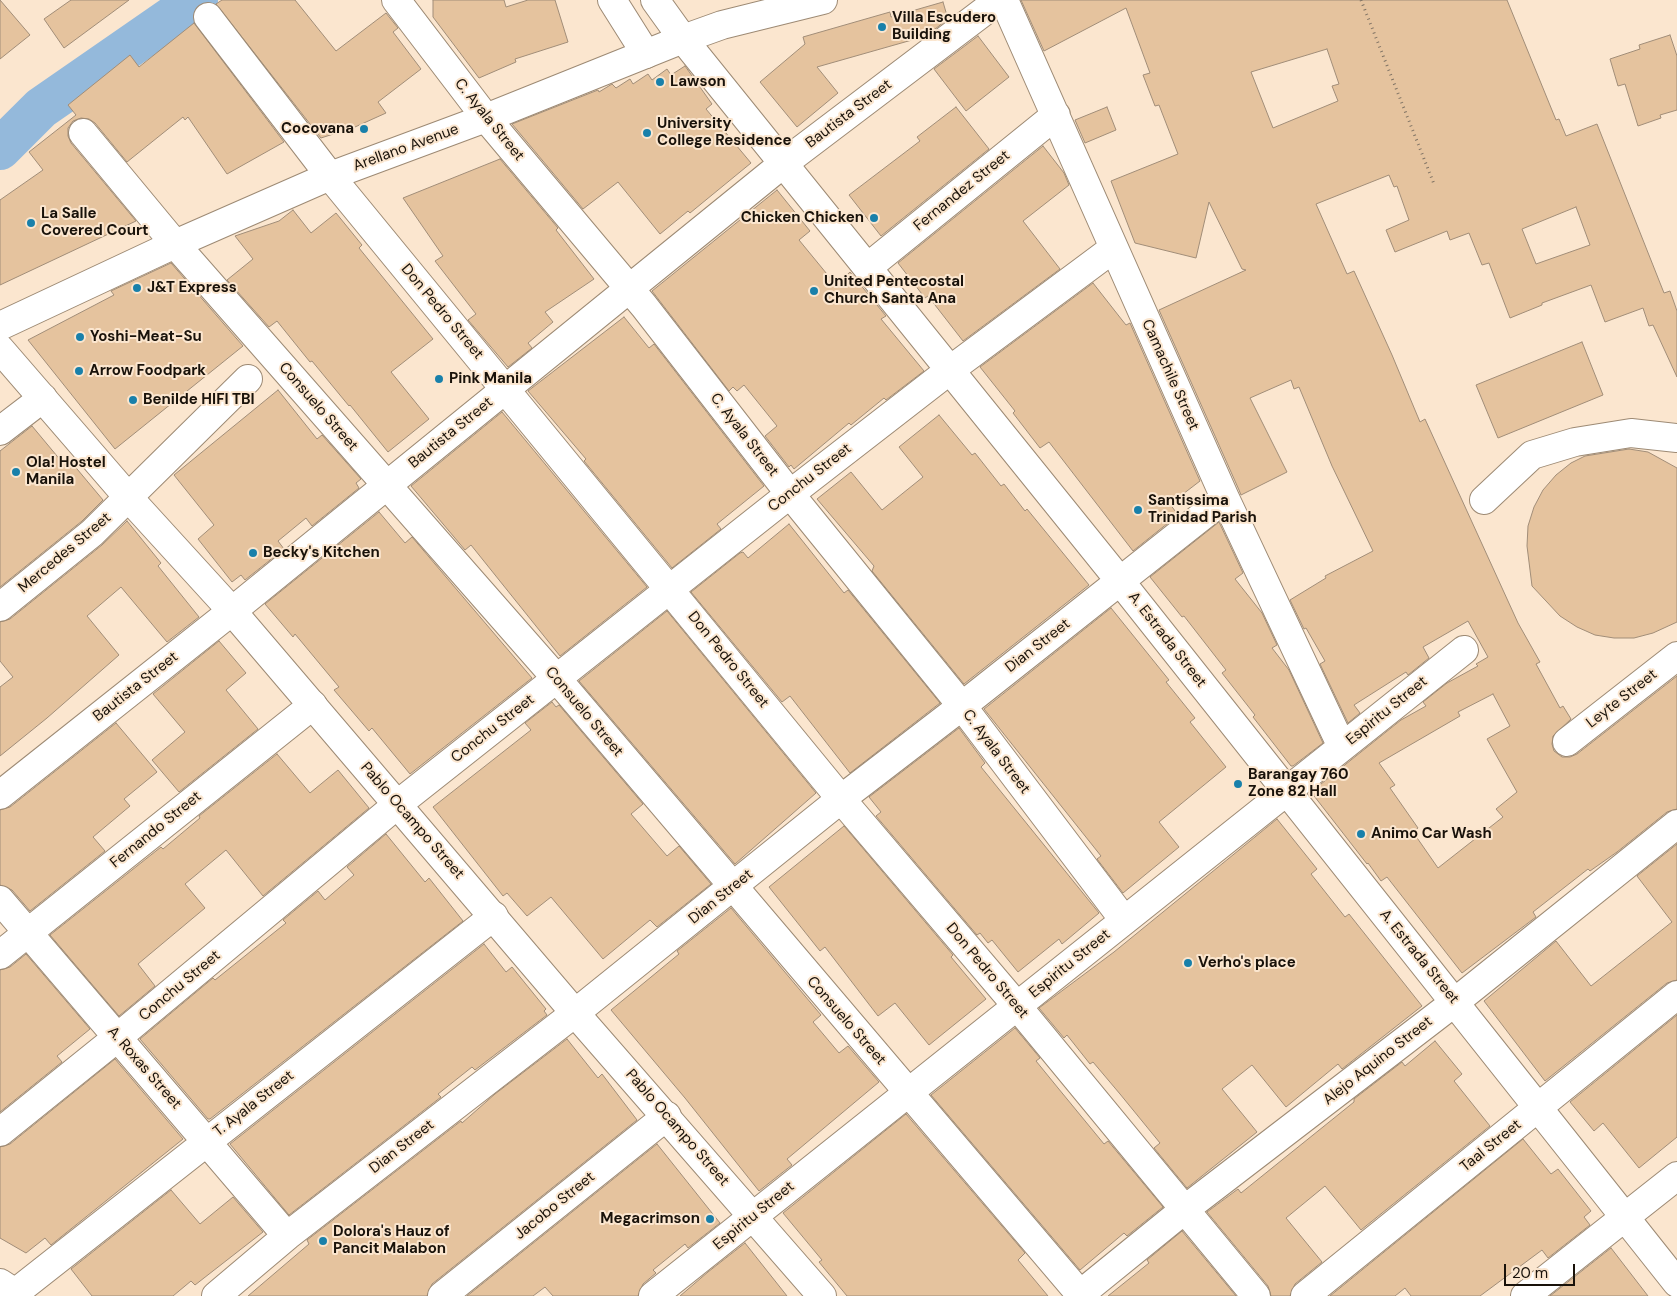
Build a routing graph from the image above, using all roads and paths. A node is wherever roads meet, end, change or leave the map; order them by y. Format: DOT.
graph roads {
  1 [pos="396,0"];
  2 [pos="612,0"];
  3 [pos="655,0"];
  4 [pos="822,0"];
  5 [pos="999,0"];
  6 [pos="1004,0"];
  7 [pos="1361,0"];
  8 [pos="208,17"];
  9 [pos="683,39"];
  10 [pos="646,54"];
  11 [pos="1056,115"];
  12 [pos="486,118"];
  13 [pos="83,134"];
  14 [pos="784,163"];
  15 [pos="330,176"];
  16 [pos="1434,184"];
  17 [pos="175,244"];
  18 [pos="1114,248"];
  19 [pos="868,267"];
  20 [pos="630,288"];
  21 [pos="0,326"];
  22 [pos="0,349"];
  23 [pos="950,370"];
  24 [pos="248,379"];
  25 [pos="506,389"];
  26 [pos="43,398"];
  27 [pos="0,431"];
  28 [pos="1677,438"];
  29 [pos="387,486"];
  30 [pos="790,494"];
  31 [pos="128,497"];
  32 [pos="1225,498"];
  33 [pos="1484,500"];
  34 [pos="1120,581"];
  35 [pos="670,589"];
  36 [pos="0,607"];
  37 [pos="232,611"];
  38 [pos="1464,650"];
  39 [pos="1677,656"];
  40 [pos="557,679"];
  41 [pos="312,705"];
  42 [pos="962,706"];
  43 [pos="1567,742"];
  44 [pos="1342,747"];
  45 [pos="1286,791"];
  46 [pos="0,795"];
  47 [pos="841,799"];
  48 [pos="398,804"];
  49 [pos="1677,824"];
  50 [pos="733,888"];
  51 [pos="0,900"];
  52 [pos="494,916"];
  53 [pos="1124,920"];
  54 [pos="28,933"];
  55 [pos="0,955"];
  56 [pos="1677,995"];
  57 [pos="1455,1002"];
  58 [pos="1017,1006"];
  59 [pos="575,1013"];
  60 [pos="118,1037"];
  61 [pos="908,1093"];
  62 [pos="1538,1108"];
  63 [pos="667,1116"];
  64 [pos="0,1132"];
  65 [pos="206,1141"];
  66 [pos="1677,1176"];
  67 [pos="1184,1210"];
  68 [pos="753,1216"];
  69 [pos="1625,1218"];
  70 [pos="287,1236"];
  71 [pos="1677,1283"];
  72 [pos="12,1291"];
  73 [pos="1079,1295"];
  74 [pos="216,1296"];
  75 [pos="442,1296"];
  76 [pos="653,1296"];
  77 [pos="822,1296"];
  78 [pos="1256,1296"];
  79 [pos="1305,1296"];
  80 [pos="1525,1296"];
  1 -- 12 [label="street, C. Ayala Street"];
  2 -- 10 [label="street"];
  3 -- 9 [label="street, A. Estrada Street"];
  4 -- 9 [label="street, Arellano Avenue"];
  5 -- 14 [label="street, Bautista Street"];
  6 -- 11 [label="street, Camachile Street"];
  7 -- 16 [label="path"];
  8 -- 15 [label="street, Don Pedro Street"];
  9 -- 10 [label="street, Arellano Avenue"];
  9 -- 14 [label="street, A. Estrada Street"];
  10 -- 12 [label="street, Arellano Avenue"];
  11 -- 18 [label="street, Camachile Street"];
  11 -- 19 [label="street, Fernandez Street"];
  12 -- 15 [label="street, Arellano Avenue"];
  12 -- 20 [label="street, C. Ayala Street"];
  13 -- 17 [label="street, Consuelo Street"];
  14 -- 19 [label="street, A. Estrada Street"];
  14 -- 20 [label="street, Bautista Street"];
  15 -- 17 [label="street, Arellano Avenue"];
  15 -- 25 [label="street, Don Pedro Street"];
  17 -- 21 [label="street, Arellano Avenue"];
  17 -- 29 [label="street, Consuelo Street"];
  18 -- 23 [label="street, Conchu Street"];
  18 -- 32 [label="street, Camachile Street"];
  19 -- 23 [label="street, A. Estrada Street"];
  20 -- 25 [label="street, Bautista Street"];
  20 -- 30 [label="street, C. Ayala Street"];
  22 -- 26 [label="street, Pablo Ocampo Street"];
  23 -- 30 [label="street, Conchu Street"];
  23 -- 34 [label="street, A. Estrada Street"];
  24 -- 31 [label="street, Mercedes Street"];
  25 -- 29 [label="street, Bautista Street"];
  25 -- 35 [label="street, Don Pedro Street"];
  26 -- 27 [label="street"];
  26 -- 31 [label="street, Pablo Ocampo Street"];
  28 -- 33 [label="street"];
  29 -- 37 [label="street, Bautista Street"];
  29 -- 40 [label="street, Consuelo Street"];
  30 -- 35 [label="street, Conchu Street"];
  30 -- 42 [label="street, C. Ayala Street"];
  31 -- 36 [label="street, Mercedes Street"];
  31 -- 37 [label="street, Pablo Ocampo Street"];
  32 -- 34 [label="street, Dian Street"];
  32 -- 44 [label="street, Camachile Street"];
  34 -- 42 [label="street, Dian Street"];
  34 -- 45 [label="street, A. Estrada Street"];
  35 -- 40 [label="street, Conchu Street"];
  35 -- 47 [label="street, Don Pedro Street"];
  37 -- 41 [label="street, Pablo Ocampo Street"];
  37 -- 46 [label="street, Bautista Street"];
  38 -- 44 [label="street, Espiritu Street"];
  39 -- 43 [label="street, Leyte Street"];
  40 -- 48 [label="street, Conchu Street"];
  40 -- 50 [label="street, Consuelo Street"];
  41 -- 48 [label="street, Pablo Ocampo Street"];
  41 -- 54 [label="street, Fernando Street"];
  42 -- 47 [label="street, Dian Street"];
  42 -- 53 [label="street, C. Ayala Street"];
  44 -- 45 [label="street, Espiritu Street"];
  45 -- 53 [label="street, Espiritu Street"];
  45 -- 57 [label="street, A. Estrada Street"];
  47 -- 50 [label="street, Dian Street"];
  47 -- 58 [label="street, Don Pedro Street"];
  48 -- 52 [label="street, Pablo Ocampo Street"];
  48 -- 60 [label="street, Conchu Street"];
  49 -- 57 [label="street, Alejo Aquino Street"];
  50 -- 59 [label="street, Dian Street"];
  50 -- 61 [label="street, Consuelo Street"];
  51 -- 54 [label="street, A. Roxas Street"];
  52 -- 59 [label="street, Pablo Ocampo Street"];
  52 -- 65 [label="street, T. Ayala Street"];
  53 -- 58 [label="street, Espiritu Street"];
  54 -- 55 [label="street, Fernando Street"];
  54 -- 60 [label="street, A. Roxas Street"];
  56 -- 62 [label="street, Taal Street"];
  57 -- 62 [label="street, A. Estrada Street"];
  57 -- 67 [label="street, Alejo Aquino Street"];
  58 -- 61 [label="street, Espiritu Street"];
  58 -- 67 [label="street, Don Pedro Street"];
  59 -- 63 [label="street, Pablo Ocampo Street"];
  59 -- 70 [label="street, Dian Street"];
  60 -- 64 [label="street, Conchu Street"];
  60 -- 65 [label="street, A. Roxas Street"];
  61 -- 68 [label="street, Espiritu Street"];
  61 -- 73 [label="street, Consuelo Street"];
  62 -- 69 [label="street, A. Estrada Street"];
  62 -- 79 [label="street, Taal Street"];
  63 -- 68 [label="street, Pablo Ocampo Street"];
  63 -- 75 [label="street, Jacobo Street"];
  65 -- 70 [label="street, A. Roxas Street"];
  65 -- 72 [label="street, T. Ayala Street"];
  66 -- 69 [label="street"];
  67 -- 73 [label="street, Alejo Aquino Street"];
  67 -- 78 [label="street, Don Pedro Street"];
  68 -- 76 [label="street, Espiritu Street"];
  68 -- 77 [label="street, Pablo Ocampo Street"];
  69 -- 71 [label="street, A. Estrada Street"];
  69 -- 80 [label="street"];
  70 -- 74 [label="street, Dian Street"];
}
